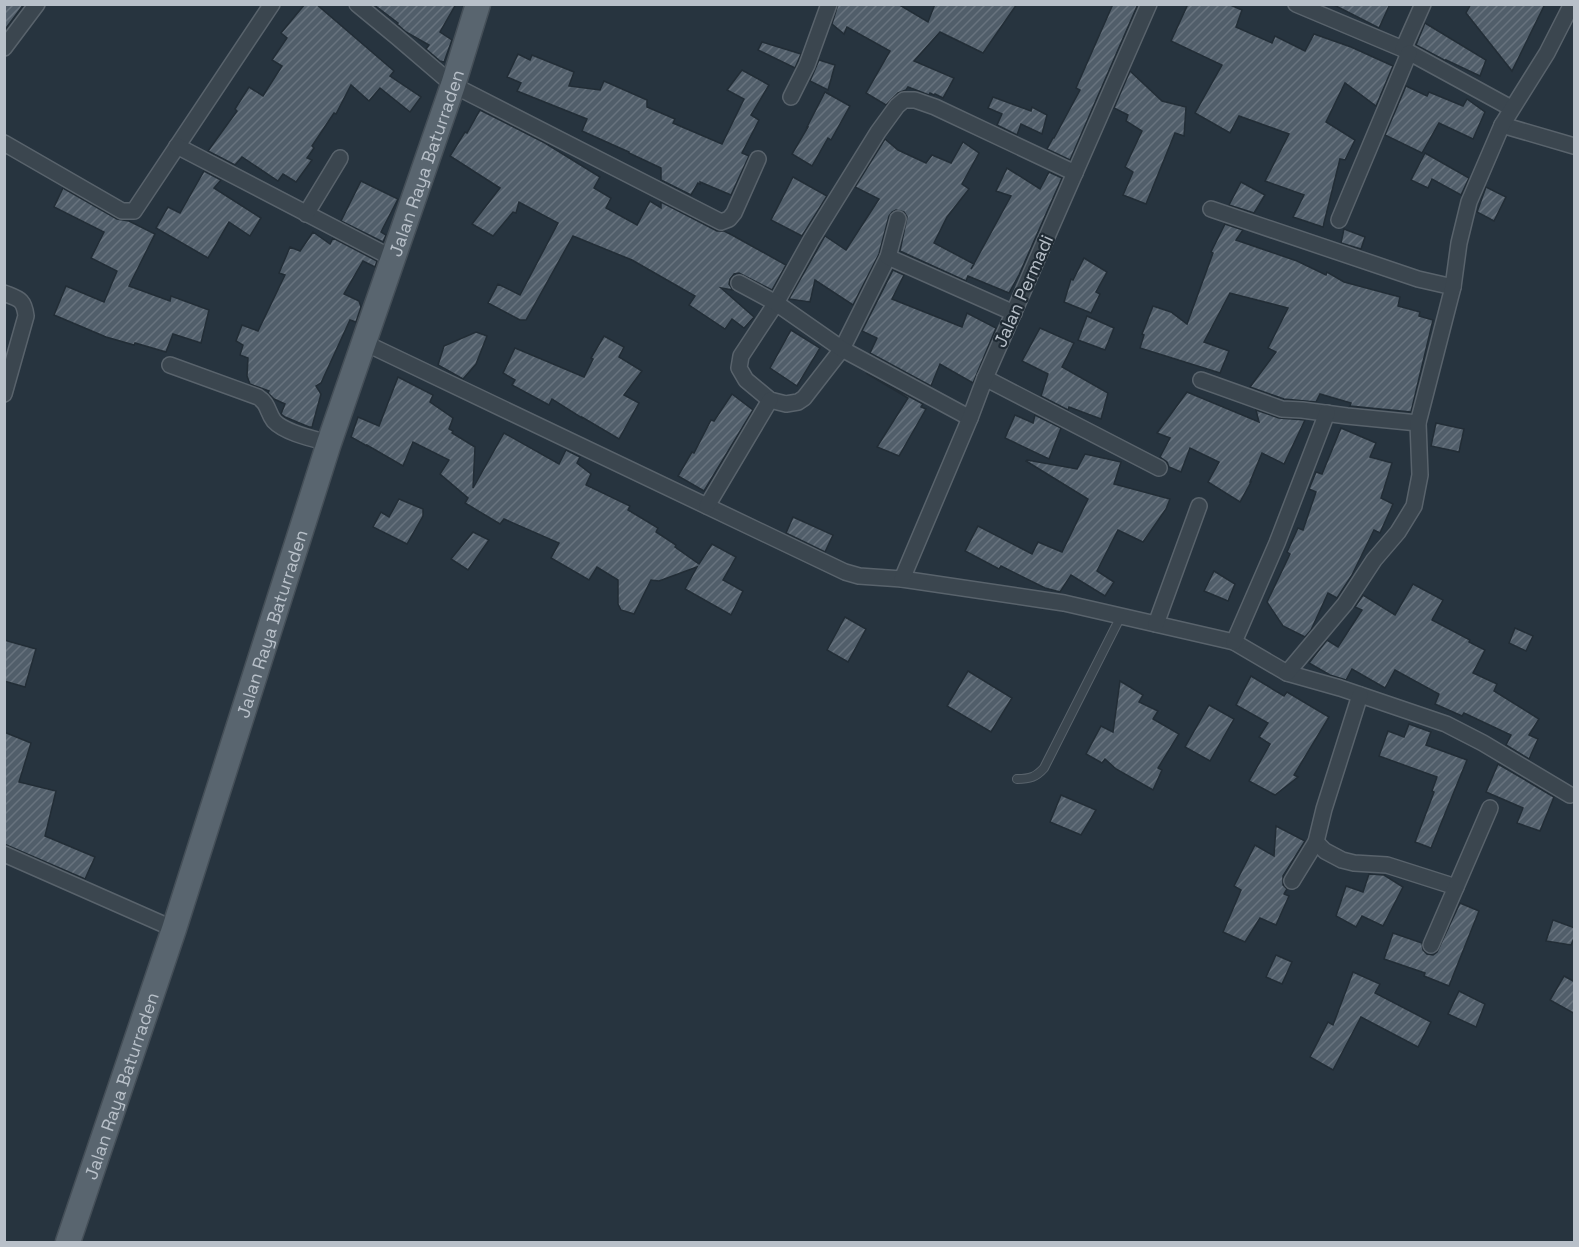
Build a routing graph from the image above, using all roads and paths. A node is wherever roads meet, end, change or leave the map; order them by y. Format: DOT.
graph roads {
  1 [pos="37,4"];
  2 [pos="272,4"];
  3 [pos="357,4"];
  4 [pos="478,4"];
  5 [pos="829,4"];
  6 [pos="1149,4"];
  7 [pos="1296,4"];
  8 [pos="1423,4"];
  9 [pos="1572,4"];
  10 [pos="4,48"];
  11 [pos="1406,51"];
  12 [pos="453,85"];
  13 [pos="791,98"];
  14 [pos="1511,108"];
  15 [pos="1502,125"];
  16 [pos="4,143"];
  17 [pos="177,146"];
  18 [pos="1575,146"];
  19 [pos="340,158"];
  20 [pos="758,159"];
  21 [pos="1075,173"];
  22 [pos="1212,209"];
  23 [pos="306,214"];
  24 [pos="898,219"];
  25 [pos="1339,220"];
  26 [pos="888,257"];
  27 [pos="394,259"];
  28 [pos="739,283"];
  29 [pos="1453,287"];
  30 [pos="4,293"];
  31 [pos="776,303"];
  32 [pos="1014,313"];
  33 [pos="365,343"];
  34 [pos="842,349"];
  35 [pos="170,365"];
  36 [pos="985,378"];
  37 [pos="1201,380"];
  38 [pos="4,394"];
  39 [pos="770,400"];
  40 [pos="1327,413"];
  41 [pos="970,418"];
  42 [pos="1409,423"];
  43 [pos="329,444"];
  44 [pos="1159,468"];
  45 [pos="706,506"];
  46 [pos="1199,506"];
  47 [pos="902,579"];
  48 [pos="1122,616"];
  49 [pos="1156,624"];
  50 [pos="1234,642"];
  51 [pos="1287,673"];
  52 [pos="1360,695"];
  53 [pos="1017,779"];
  54 [pos="1570,795"];
  55 [pos="1490,808"];
  56 [pos="1316,842"];
  57 [pos="4,854"];
  58 [pos="1292,881"];
  59 [pos="1456,887"];
  60 [pos="174,929"];
  61 [pos="1431,945"];
  62 [pos="68,1242"];
  1 -- 10 [label="street"];
  2 -- 17 [label="street"];
  3 -- 12 [label="street"];
  4 -- 12 [label="main road, Jalan Raya Baturraden"];
  5 -- 13 [label="street"];
  6 -- 21 [label="street, Jalan Permadi"];
  7 -- 11 [label="street"];
  8 -- 11 [label="street"];
  9 -- 14 [label="street"];
  11 -- 14 [label="street"];
  11 -- 25 [label="street"];
  12 -- 20 [label="street"];
  12 -- 27 [label="main road, Jalan Raya Baturraden"];
  14 -- 15 [label="street"];
  15 -- 18 [label="street"];
  15 -- 29 [label="street"];
  16 -- 17 [label="street"];
  17 -- 23 [label="street"];
  19 -- 23 [label="street"];
  21 -- 31 [label="street"];
  21 -- 32 [label="street, Jalan Permadi"];
  22 -- 29 [label="street"];
  23 -- 27 [label="street"];
  24 -- 26 [label="street"];
  26 -- 32 [label="street"];
  26 -- 34 [label="street"];
  27 -- 33 [label="main road, Jalan Raya Baturraden"];
  28 -- 31 [label="street"];
  29 -- 42 [label="street"];
  30 -- 38 [label="street"];
  31 -- 34 [label="street"];
  31 -- 39 [label="street"];
  32 -- 36 [label="street, Jalan Permadi"];
  33 -- 43 [label="main road, Jalan Raya Baturraden"];
  33 -- 45 [label="street"];
  34 -- 39 [label="street"];
  34 -- 41 [label="street"];
  35 -- 43 [label="street"];
  36 -- 41 [label="street, Jalan Permadi"];
  36 -- 44 [label="street"];
  37 -- 40 [label="street"];
  39 -- 45 [label="street"];
  40 -- 42 [label="street"];
  40 -- 50 [label="street"];
  41 -- 47 [label="street, Jalan Permadi"];
  42 -- 51 [label="street"];
  43 -- 60 [label="main road, Jalan Raya Baturraden"];
  45 -- 47 [label="street"];
  46 -- 49 [label="street"];
  47 -- 48 [label="street"];
  48 -- 49 [label="street"];
  48 -- 53 [label="lane"];
  49 -- 50 [label="street"];
  50 -- 51 [label="street"];
  51 -- 52 [label="street"];
  52 -- 54 [label="street"];
  52 -- 56 [label="street"];
  55 -- 59 [label="street"];
  56 -- 58 [label="street"];
  56 -- 59 [label="street"];
  57 -- 60 [label="street"];
  59 -- 61 [label="street"];
  60 -- 62 [label="main road, Jalan Raya Baturraden"];
}
